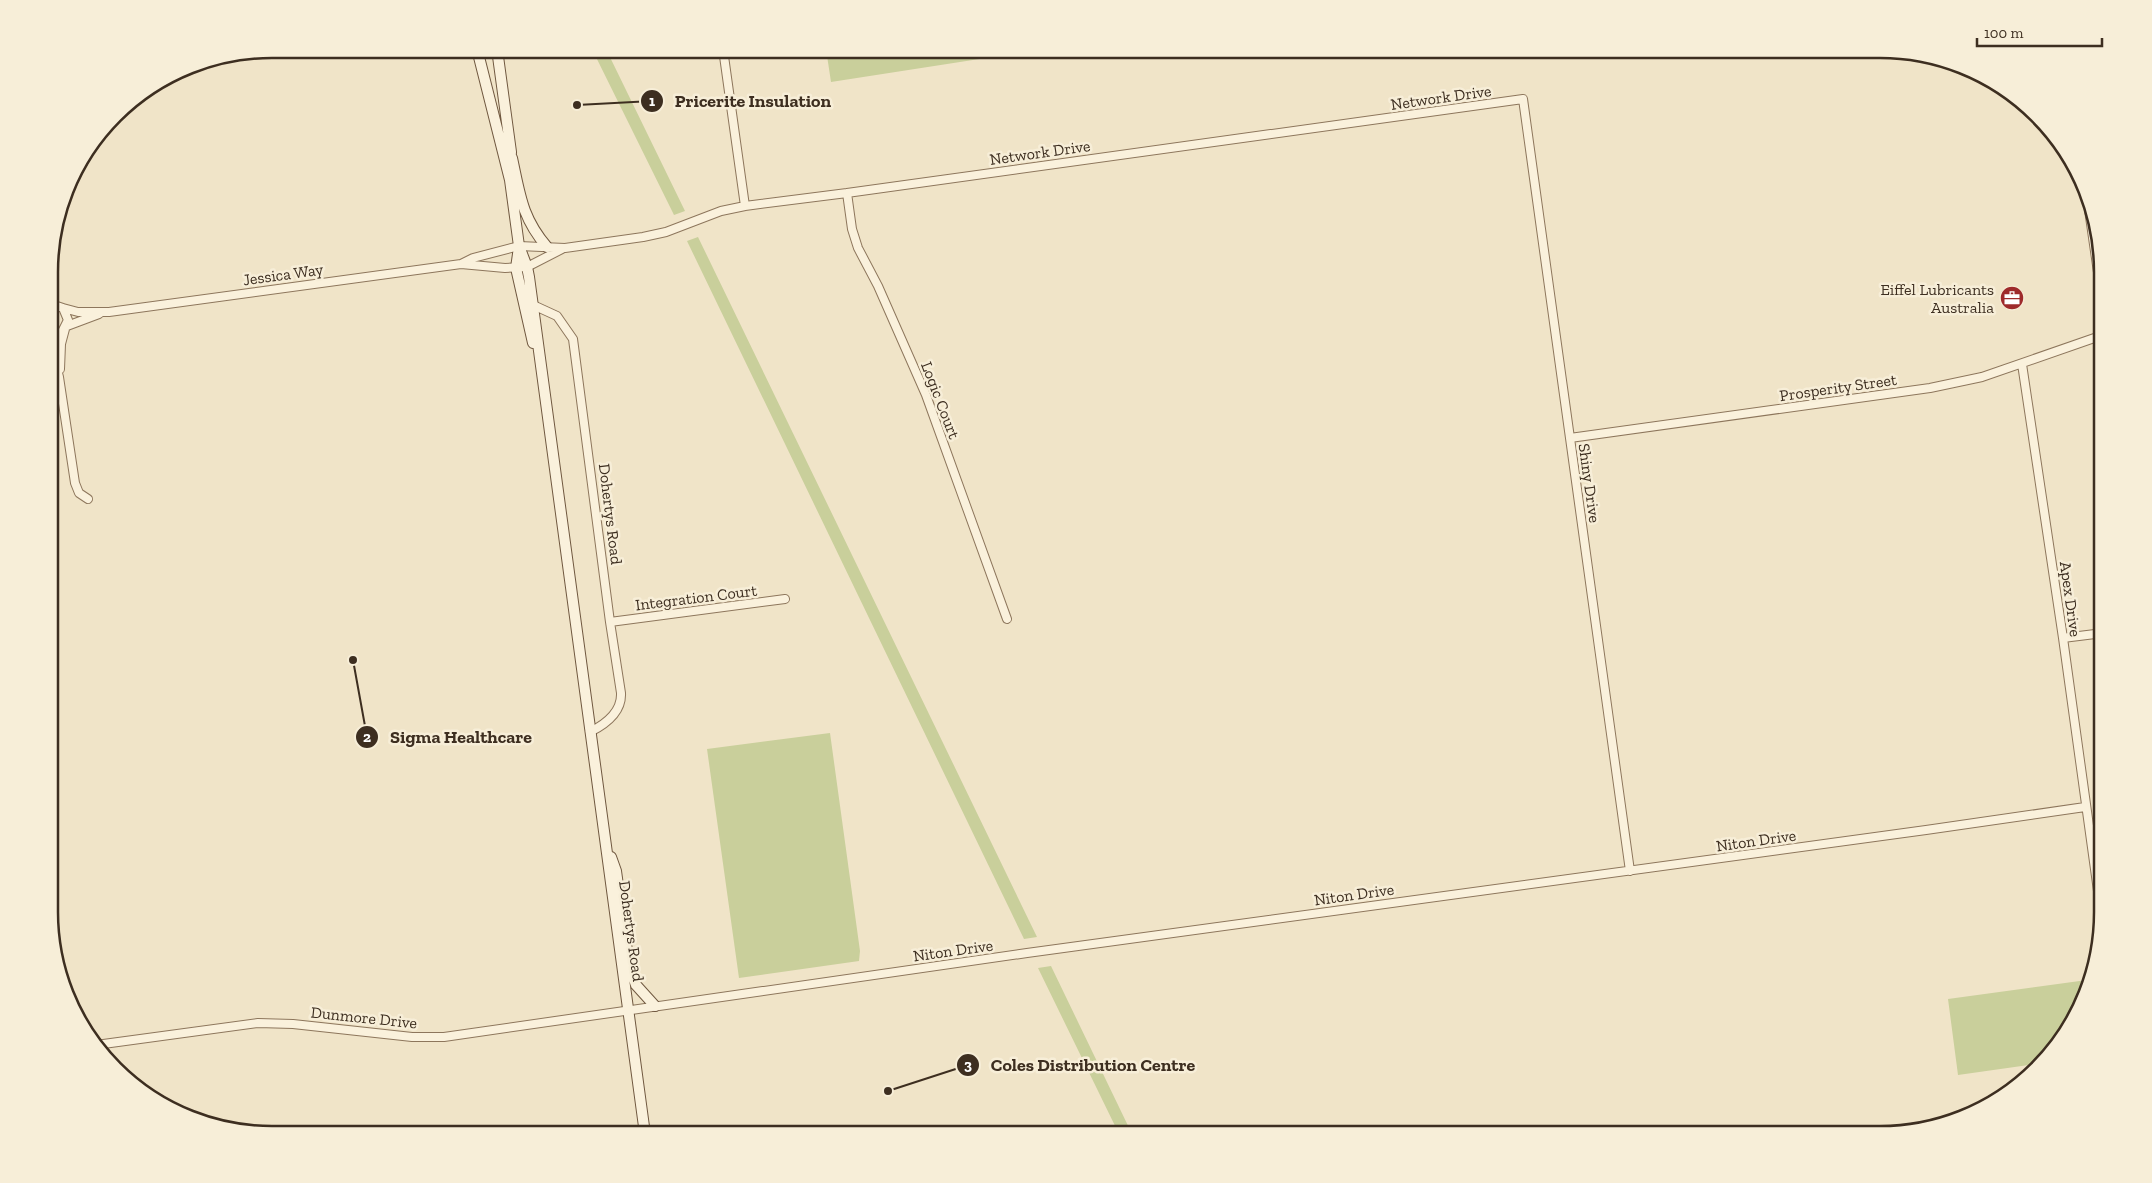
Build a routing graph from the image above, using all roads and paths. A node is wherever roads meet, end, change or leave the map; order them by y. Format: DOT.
graph roads {
  1 [pos="479,58"];
  2 [pos="497,58"];
  3 [pos="724,58"];
  4 [pos="1523,99"];
  5 [pos="511,152"];
  6 [pos="510,180"];
  7 [pos="847,194"];
  8 [pos="745,206"];
  9 [pos="519,246"];
  10 [pos="548,247"];
  11 [pos="565,248"];
  12 [pos="461,264"];
  13 [pos="527,267"];
  14 [pos="516,268"];
  15 [pos="533,305"];
  16 [pos="58,306"];
  17 [pos="63,308"];
  18 [pos="109,312"];
  19 [pos="66,328"];
  20 [pos="58,334"];
  21 [pos="2094,338"];
  22 [pos="2022,364"];
  23 [pos="541,370"];
  24 [pos="58,373"];
  25 [pos="59,377"];
  26 [pos="1570,438"];
  27 [pos="88,499"];
  28 [pos="785,599"];
  29 [pos="1007,619"];
  30 [pos="610,622"];
  31 [pos="2094,634"];
  32 [pos="2063,638"];
  33 [pos="590,732"];
  34 [pos="2085,806"];
  35 [pos="605,840"];
  36 [pos="2094,870"];
  37 [pos="1630,871"];
  38 [pos="655,1006"];
  39 [pos="628,1010"];
  40 [pos="104,1044"];
  41 [pos="644,1126"];
  1 -- 6 [label="main road, Dohertys Road"];
  2 -- 5 [label="main road, Dohertys Road"];
  3 -- 8 [label="street"];
  4 -- 7 [label="street, Network Drive"];
  4 -- 26 [label="street, Shiny Drive"];
  5 -- 6 [label="main road, Dohertys Road"];
  5 -- 10 [label="main road"];
  6 -- 9 [label="main road, Dohertys Road"];
  7 -- 8 [label="street, Network Drive"];
  7 -- 29 [label="street, Logic Court"];
  8 -- 11 [label="street, Network Drive"];
  9 -- 10 [label="street, Network Drive"];
  9 -- 12 [label="street, Jessica Way"];
  9 -- 13 [label="main road, Dohertys Road"];
  9 -- 14 [label="main road, Dohertys Road"];
  10 -- 11 [label="street, Network Drive"];
  11 -- 13 [label="street, Network Drive"];
  12 -- 14 [label="street, Jessica Way"];
  12 -- 18 [label="street, Jessica Way"];
  13 -- 14 [label="street, Jessica Way"];
  13 -- 15 [label="main road, Dohertys Road"];
  14 -- 23 [label="main road, Dohertys Road"];
  15 -- 23 [label="main road, Dohertys Road"];
  15 -- 30 [label="street, Dohertys Road"];
  16 -- 17 [label="street, Jessica Way"];
  17 -- 18 [label="street, Jessica Way"];
  17 -- 19 [label="street"];
  18 -- 19 [label="street, Jessica Way"];
  19 -- 20 [label="street, Jessica Way"];
  19 -- 25 [label="street"];
  21 -- 22 [label="street, Prosperity Street"];
  22 -- 26 [label="street, Prosperity Street"];
  22 -- 32 [label="street, Apex Drive"];
  23 -- 33 [label="main road, Dohertys Road"];
  24 -- 25 [label="street"];
  25 -- 27 [label="street"];
  26 -- 37 [label="street, Shiny Drive"];
  28 -- 30 [label="street, Integration Court"];
  30 -- 33 [label="street, Dohertys Road"];
  31 -- 32 [label="street"];
  32 -- 34 [label="street, Apex Drive"];
  33 -- 35 [label="main road, Dohertys Road"];
  34 -- 36 [label="street, Apex Drive"];
  34 -- 37 [label="street, Niton Drive"];
  35 -- 38 [label="main road"];
  35 -- 39 [label="main road, Dohertys Road"];
  37 -- 38 [label="street, Niton Drive"];
  38 -- 39 [label="street, Niton Drive"];
  39 -- 40 [label="street, Dunmore Drive"];
  39 -- 41 [label="main road, Dohertys Road"];
}
